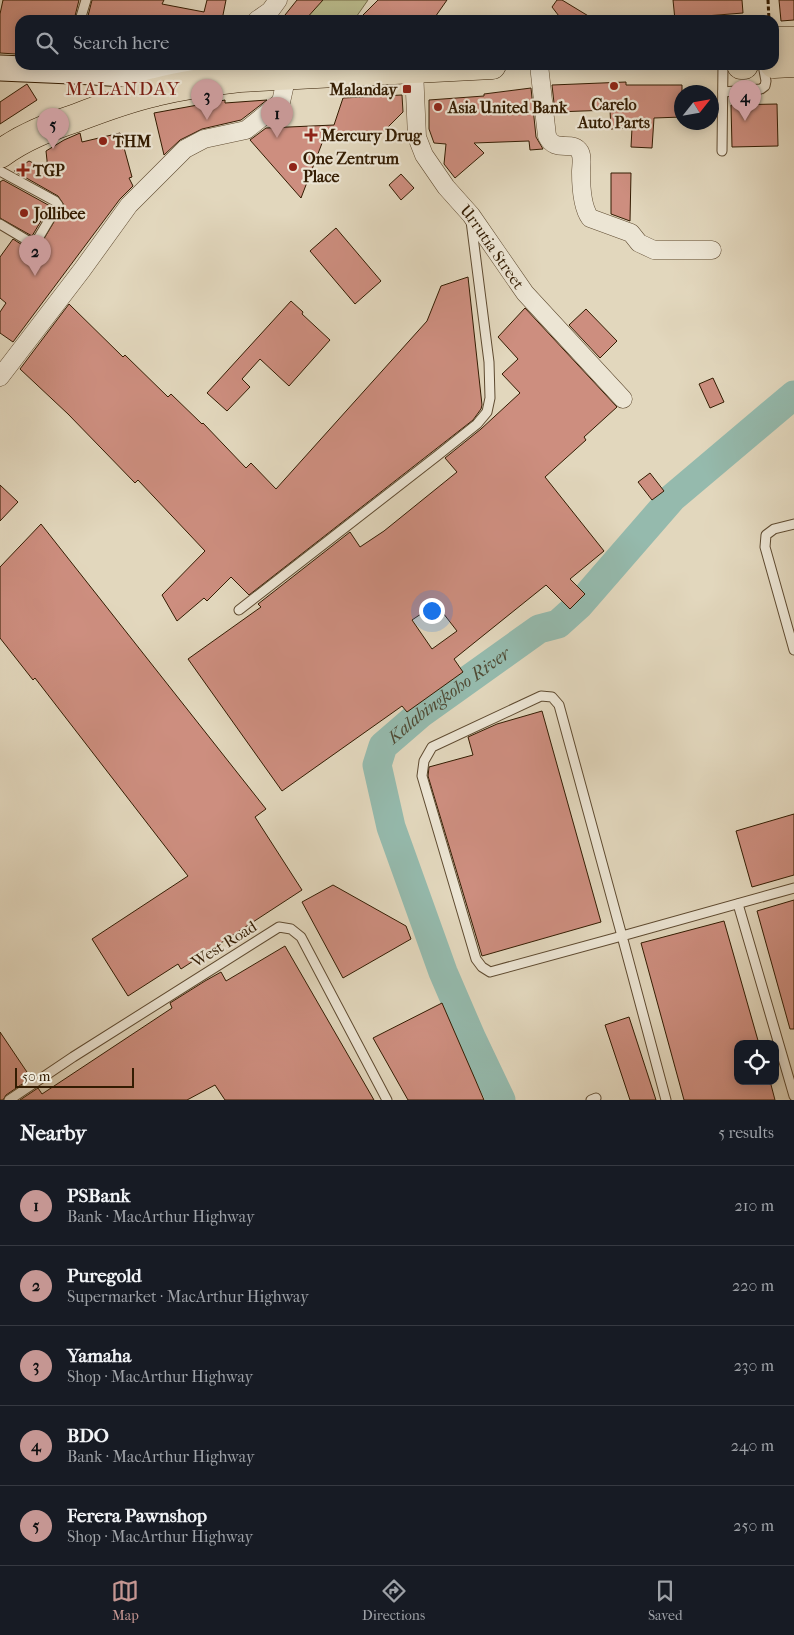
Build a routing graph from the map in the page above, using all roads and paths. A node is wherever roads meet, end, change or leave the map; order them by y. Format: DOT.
graph roads {
  1 [pos="86,0"];
  2 [pos="768,0"];
  3 [pos="82,15"];
  4 [pos="769,15"];
  5 [pos="779,41"];
  6 [pos="794,41"];
  7 [pos="794,62"];
  8 [pos="779,64"];
  9 [pos="0,68"];
  10 [pos="15,68"];
  11 [pos="78,70"];
  12 [pos="414,70"];
  13 [pos="539,70"];
  14 [pos="723,70"];
  15 [pos="764,70"];
  16 [pos="94,72"];
  17 [pos="230,74"];
  18 [pos="287,76"];
  19 [pos="723,92"];
  20 [pos="118,102"];
  21 [pos="722,150"];
  22 [pos="0,154"];
  23 [pos="0,171"];
  24 [pos="471,215"];
  25 [pos="0,224"];
  26 [pos="712,250"];
  27 [pos="0,377"];
  28 [pos="623,399"];
  29 [pos="794,524"];
  30 [pos="239,610"];
  31 [pos="794,650"];
  32 [pos="794,888"];
  33 [pos="738,904"];
  34 [pos="622,936"];
  35 [pos="794,1096"];
  36 [pos="10,1100"];
  37 [pos="387,1100"];
  38 [pos="666,1100"];
  1 -- 3 [label="lane"];
  2 -- 4 [label="path"];
  5 -- 6 [label="highway"];
  7 -- 8 [label="highway"];
  9 -- 10 [label="main road"];
  11 -- 16 [label="main road"];
  12 -- 18 [label="highway"];
  12 -- 24 [label="street, Urrutia Street"];
  13 -- 26 [label="street"];
  14 -- 19 [label="lane"];
  15 -- 19 [label="lane"];
  16 -- 17 [label="main road"];
  16 -- 20 [label="main road"];
  17 -- 18 [label="highway"];
  17 -- 20 [label="highway"];
  18 -- 27 [label="street"];
  19 -- 21 [label="lane"];
  20 -- 22 [label="highway"];
  23 -- 25 [label="lane"];
  24 -- 28 [label="street, Urrutia Street"];
  24 -- 30 [label="lane"];
  29 -- 31 [label="lane"];
  32 -- 33 [label="lane"];
  33 -- 34 [label="lane"];
  33 -- 35 [label="lane"];
  34 -- 34 [label="lane"];
  34 -- 38 [label="lane"];
  36 -- 37 [label="lane, West Road"];
}
